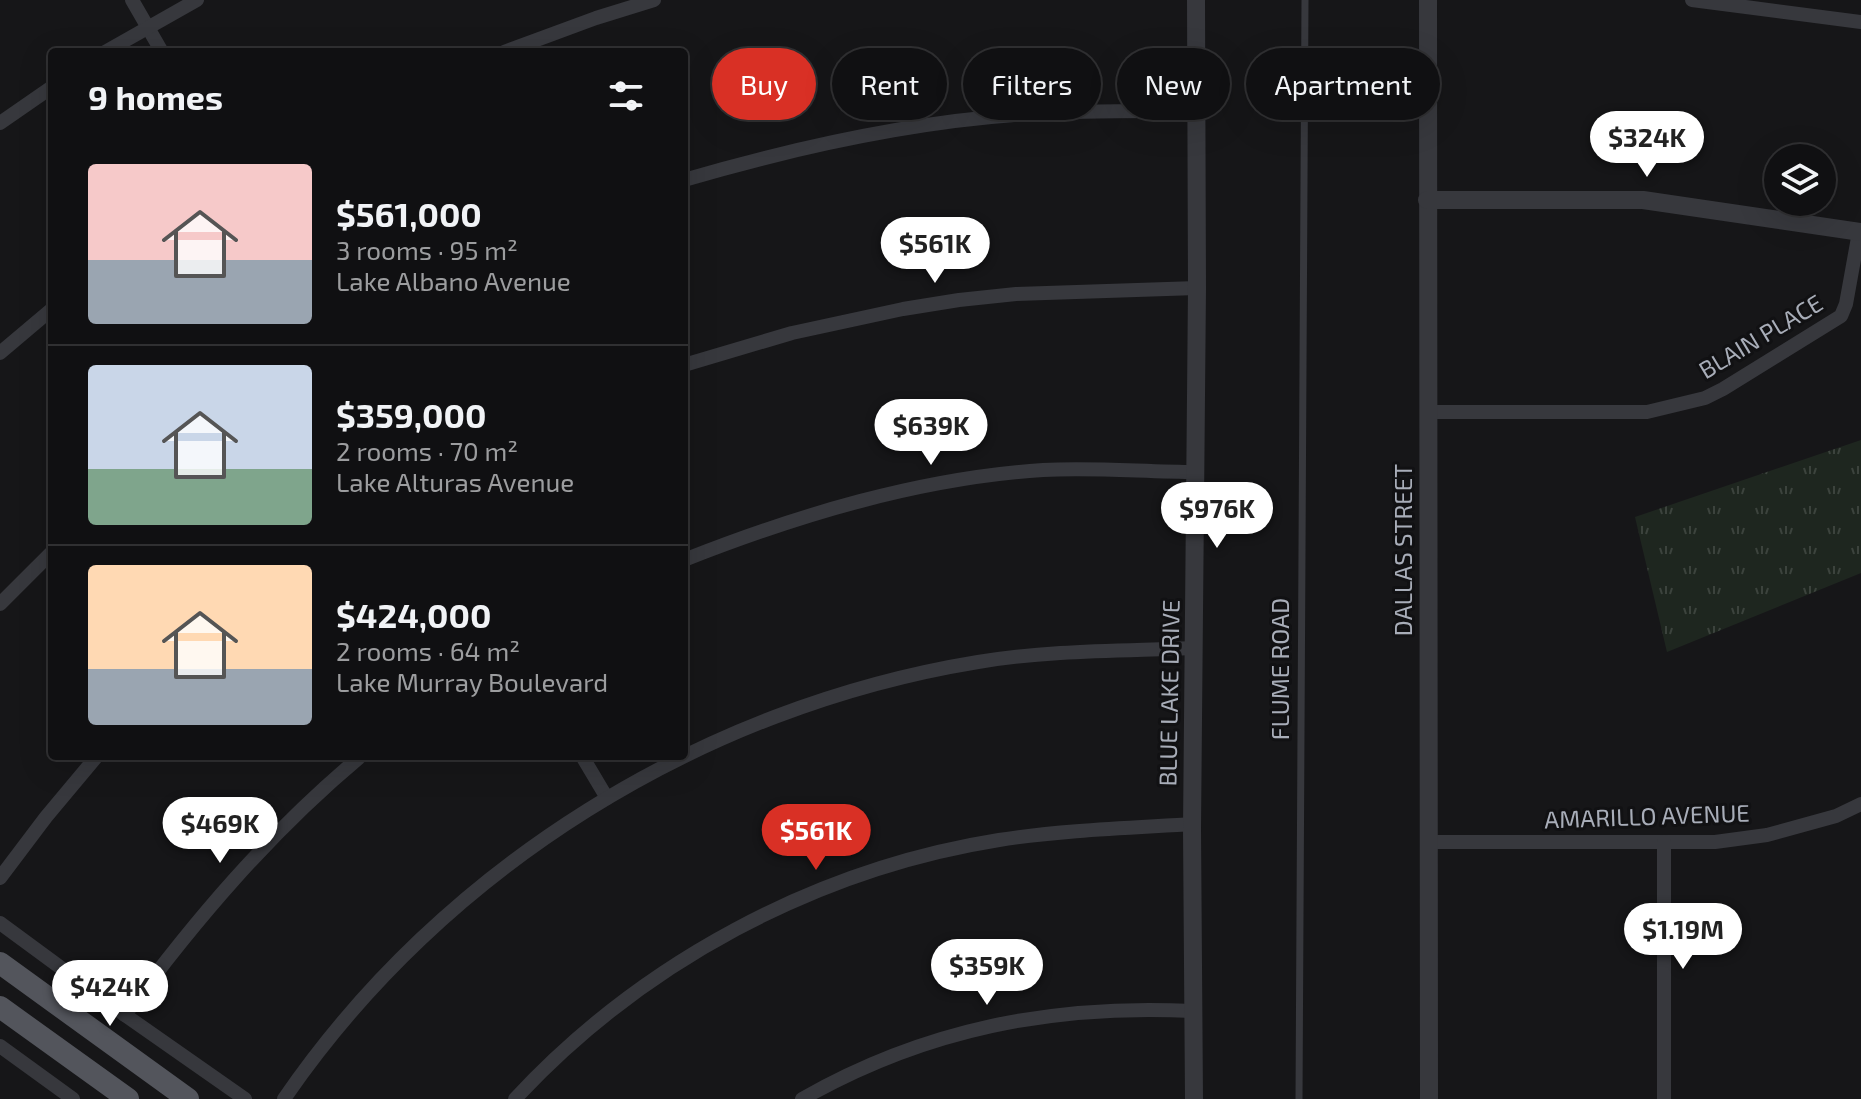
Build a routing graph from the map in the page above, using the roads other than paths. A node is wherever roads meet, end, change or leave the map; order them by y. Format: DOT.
graph roads {
  1 [pos="132,0"];
  2 [pos="197,0"];
  3 [pos="654,0"];
  4 [pos="1196,0"];
  5 [pos="1305,0"];
  6 [pos="1428,0"];
  7 [pos="1692,0"];
  8 [pos="1861,22"];
  9 [pos="147,27"];
  10 [pos="112,48"];
  11 [pos="160,48"];
  12 [pos="515,48"];
  13 [pos="1196,48"];
  14 [pos="48,90"];
  15 [pos="1117,112"];
  16 [pos="1196,120"];
  17 [pos="0,123"];
  18 [pos="688,179"];
  19 [pos="1427,200"];
  20 [pos="1860,232"];
  21 [pos="1197,288"];
  22 [pos="48,312"];
  23 [pos="0,353"];
  24 [pos="688,364"];
  25 [pos="1428,412"];
  26 [pos="1196,472"];
  27 [pos="48,556"];
  28 [pos="688,559"];
  29 [pos="0,604"];
  30 [pos="1195,648"];
  31 [pos="688,756"];
  32 [pos="94,760"];
  33 [pos="357,760"];
  34 [pos="584,760"];
  35 [pos="679,760"];
  36 [pos="607,798"];
  37 [pos="1861,806"];
  38 [pos="1193,824"];
  39 [pos="1428,842"];
  40 [pos="1664,842"];
  41 [pos="0,878"];
  42 [pos="0,923"];
  43 [pos="2,965"];
  44 [pos="0,1007"];
  45 [pos="1193,1011"];
  46 [pos="125,1015"];
  47 [pos="0,1046"];
  48 [pos="73,1099"];
  49 [pos="128,1099"];
  50 [pos="188,1099"];
  51 [pos="245,1099"];
  52 [pos="284,1099"];
  53 [pos="515,1099"];
  54 [pos="802,1099"];
  55 [pos="1194,1099"];
  56 [pos="1299,1099"];
  57 [pos="1429,1099"];
  58 [pos="1664,1099"];
  1 -- 9 [label="street"];
  2 -- 9 [label="street"];
  3 -- 12 [label="street"];
  4 -- 13 [label="street, BLUE LAKE DRIVE"];
  5 -- 56 [label="lane, FLUME ROAD"];
  6 -- 19 [label="street, DALLAS STREET"];
  7 -- 8 [label="street"];
  9 -- 10 [label="street"];
  9 -- 11 [label="street"];
  14 -- 17 [label="street"];
  15 -- 18 [label="street"];
  16 -- 21 [label="street, BLUE LAKE DRIVE"];
  19 -- 20 [label="street"];
  19 -- 25 [label="street, DALLAS STREET"];
  20 -- 25 [label="street, BLAIN PLACE"];
  21 -- 24 [label="street"];
  21 -- 26 [label="street, BLUE LAKE DRIVE"];
  22 -- 23 [label="street"];
  25 -- 39 [label="street, DALLAS STREET"];
  26 -- 28 [label="street"];
  26 -- 30 [label="street, BLUE LAKE DRIVE"];
  27 -- 29 [label="street"];
  30 -- 31 [label="street"];
  30 -- 38 [label="street, BLUE LAKE DRIVE"];
  32 -- 41 [label="street"];
  33 -- 46 [label="street"];
  34 -- 36 [label="street"];
  35 -- 36 [label="street"];
  36 -- 52 [label="street"];
  37 -- 40 [label="street, AMARILLO AVENUE"];
  38 -- 45 [label="street, BLUE LAKE DRIVE"];
  38 -- 53 [label="street"];
  39 -- 40 [label="street, AMARILLO AVENUE"];
  39 -- 57 [label="street, DALLAS STREET"];
  40 -- 58 [label="street"];
  42 -- 46 [label="street"];
  43 -- 50 [label="main road"];
  44 -- 49 [label="main road"];
  45 -- 54 [label="street"];
  45 -- 55 [label="street, BLUE LAKE DRIVE"];
  46 -- 51 [label="street"];
  47 -- 48 [label="street"];
}
